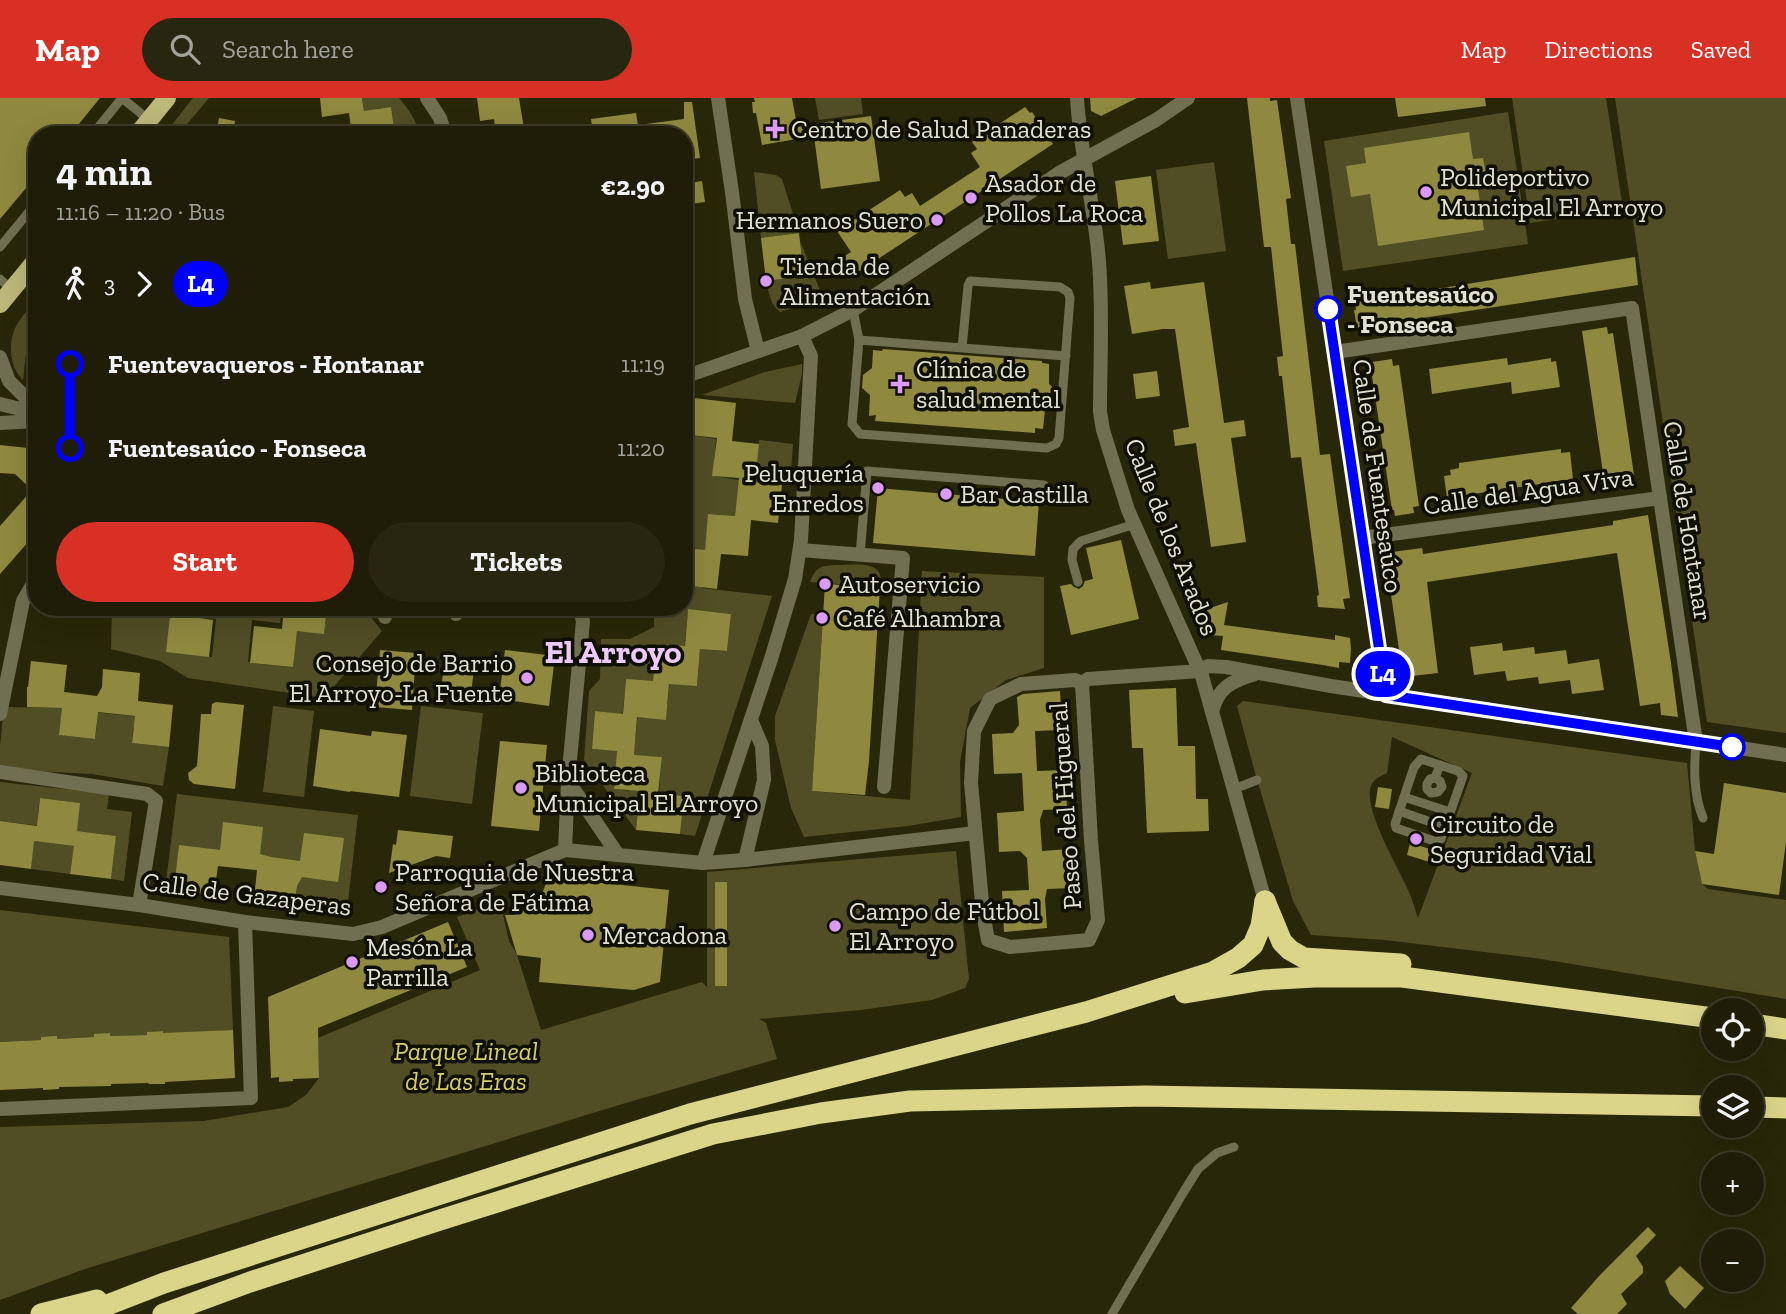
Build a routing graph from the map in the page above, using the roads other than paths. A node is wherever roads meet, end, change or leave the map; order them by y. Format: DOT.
graph roads {
  1 [pos="122,98"];
  2 [pos="167,98"];
  3 [pos="427,98"];
  4 [pos="718,98"];
  5 [pos="1077,98"];
  6 [pos="1188,98"];
  7 [pos="1297,98"];
  8 [pos="149,120"];
  9 [pos="99,126"];
  10 [pos="144,126"];
  11 [pos="442,126"];
  12 [pos="1084,158"];
  13 [pos="28,213"];
  14 [pos="0,247"];
  15 [pos="28,269"];
  16 [pos="2,299"];
  17 [pos="853,310"];
  18 [pos="802,336"];
  19 [pos="859,340"];
  20 [pos="962,348"];
  21 [pos="758,351"];
  22 [pos="1335,352"];
  23 [pos="1066,356"];
  24 [pos="0,357"];
  25 [pos="693,374"];
  26 [pos="28,401"];
  27 [pos="0,404"];
  28 [pos="28,409"];
  29 [pos="28,421"];
  30 [pos="0,423"];
  31 [pos="1044,485"];
  32 [pos="1660,498"];
  33 [pos="1135,524"];
  34 [pos="1362,538"];
  35 [pos="800,550"];
  36 [pos="860,555"];
  37 [pos="1078,582"];
  38 [pos="28,592"];
  39 [pos="582,616"];
  40 [pos="1200,671"];
  41 [pos="1256,673"];
  42 [pos="1082,683"];
  43 [pos="1386,695"];
  44 [pos="1212,712"];
  45 [pos="0,714"];
  46 [pos="751,720"];
  47 [pos="1696,742"];
  48 [pos="1786,755"];
  49 [pos="1440,765"];
  50 [pos="0,772"];
  51 [pos="1411,778"];
  52 [pos="568,780"];
  53 [pos="1257,780"];
  54 [pos="1433,786"];
  55 [pos="884,787"];
  56 [pos="1234,789"];
  57 [pos="1456,796"];
  58 [pos="1404,797"];
  59 [pos="1427,804"];
  60 [pos="1399,811"];
  61 [pos="1450,812"];
  62 [pos="1422,818"];
  63 [pos="1703,818"];
  64 [pos="1446,827"];
  65 [pos="975,833"];
  66 [pos="1416,835"];
  67 [pos="565,850"];
  68 [pos="618,855"];
  69 [pos="745,860"];
  70 [pos="703,863"];
  71 [pos="0,888"];
  72 [pos="1265,901"];
  73 [pos="139,905"];
  74 [pos="245,922"];
  75 [pos="1086,1012"];
  76 [pos="1701,1017"];
  77 [pos="1701,1017"];
  78 [pos="1764,1026"];
  79 [pos="1786,1029"];
  80 [pos="1701,1106"];
  81 [pos="1764,1107"];
  82 [pos="1786,1108"];
  83 [pos="0,1109"];
  84 [pos="1234,1147"];
  85 [pos="164,1283"];
  86 [pos="40,1314"];
  87 [pos="84,1314"];
  88 [pos="163,1314"];
  89 [pos="1112,1314"];
  1 -- 8 [label="lane"];
  1 -- 9 [label="lane"];
  2 -- 8 [label="main road"];
  3 -- 11 [label="street"];
  4 -- 21 [label="street"];
  5 -- 12 [label="street, Calle de los Arados"];
  6 -- 12 [label="street"];
  7 -- 22 [label="street, Calle de Fuentesaúco"];
  8 -- 10 [label="main road"];
  12 -- 17 [label="street"];
  12 -- 33 [label="street, Calle de los Arados"];
  13 -- 14 [label="lane"];
  15 -- 16 [label="main road"];
  17 -- 18 [label="street"];
  17 -- 19 [label="lane"];
  18 -- 21 [label="street"];
  18 -- 35 [label="street"];
  19 -- 20 [label="lane"];
  19 -- 23 [label="lane"];
  20 -- 23 [label="lane"];
  20 -- 23 [label="lane"];
  21 -- 25 [label="street"];
  22 -- 32 [label="street, Calle de Hontanar"];
  22 -- 34 [label="street, Calle de Fuentesaúco"];
  24 -- 26 [label="street"];
  27 -- 28 [label="street"];
  29 -- 30 [label="street"];
  31 -- 36 [label="lane"];
  32 -- 34 [label="street, Calle del Agua Viva"];
  32 -- 47 [label="street, Calle de Hontanar"];
  33 -- 37 [label="lane"];
  33 -- 40 [label="street, Calle de los Arados"];
  34 -- 43 [label="street, Calle de Fuentesaúco"];
  35 -- 36 [label="street"];
  35 -- 46 [label="street"];
  36 -- 55 [label="street"];
  38 -- 45 [label="street"];
  39 -- 52 [label="street"];
  40 -- 41 [label="street, Paseo del Higueral"];
  40 -- 42 [label="street, Paseo del Higueral"];
  40 -- 44 [label="street, Calle de los Arados"];
  41 -- 43 [label="street, Paseo del Higueral"];
  41 -- 44 [label="street"];
  42 -- 65 [label="street, Paseo del Higueral"];
  42 -- 65 [label="street, Paseo del Higueral"];
  43 -- 47 [label="street, Paseo del Higueral"];
  44 -- 56 [label="street, Calle de los Arados"];
  46 -- 69 [label="street"];
  46 -- 70 [label="street"];
  47 -- 48 [label="street, Paseo del Higueral"];
  47 -- 63 [label="lane"];
  49 -- 51 [label="lane"];
  49 -- 54 [label="lane"];
  49 -- 57 [label="lane"];
  50 -- 73 [label="street"];
  51 -- 54 [label="lane"];
  51 -- 58 [label="lane"];
  52 -- 67 [label="street"];
  52 -- 68 [label="street"];
  53 -- 56 [label="lane"];
  54 -- 57 [label="lane"];
  54 -- 59 [label="lane"];
  56 -- 72 [label="street, Calle de los Arados"];
  57 -- 61 [label="lane"];
  58 -- 59 [label="lane"];
  58 -- 60 [label="lane"];
  59 -- 61 [label="lane"];
  59 -- 62 [label="lane"];
  60 -- 62 [label="lane"];
  60 -- 66 [label="lane"];
  61 -- 64 [label="lane"];
  62 -- 64 [label="lane"];
  62 -- 66 [label="lane"];
  64 -- 66 [label="lane"];
  65 -- 69 [label="street, Calle de Gazaperas"];
  67 -- 68 [label="street, Calle de Gazaperas"];
  67 -- 74 [label="street, Calle de Gazaperas"];
  68 -- 70 [label="street, Calle de Gazaperas"];
  69 -- 70 [label="street, Calle de Gazaperas"];
  71 -- 73 [label="street, Calle de Gazaperas"];
  72 -- 75 [label="highway"];
  72 -- 76 [label="highway"];
  73 -- 74 [label="street, Calle de Gazaperas"];
  74 -- 83 [label="street"];
  75 -- 77 [label="highway"];
  75 -- 85 [label="highway"];
  78 -- 79 [label="highway"];
  80 -- 88 [label="highway"];
  81 -- 82 [label="highway"];
  84 -- 89 [label="lane"];
  85 -- 86 [label="highway"];
  85 -- 87 [label="highway"];
}
